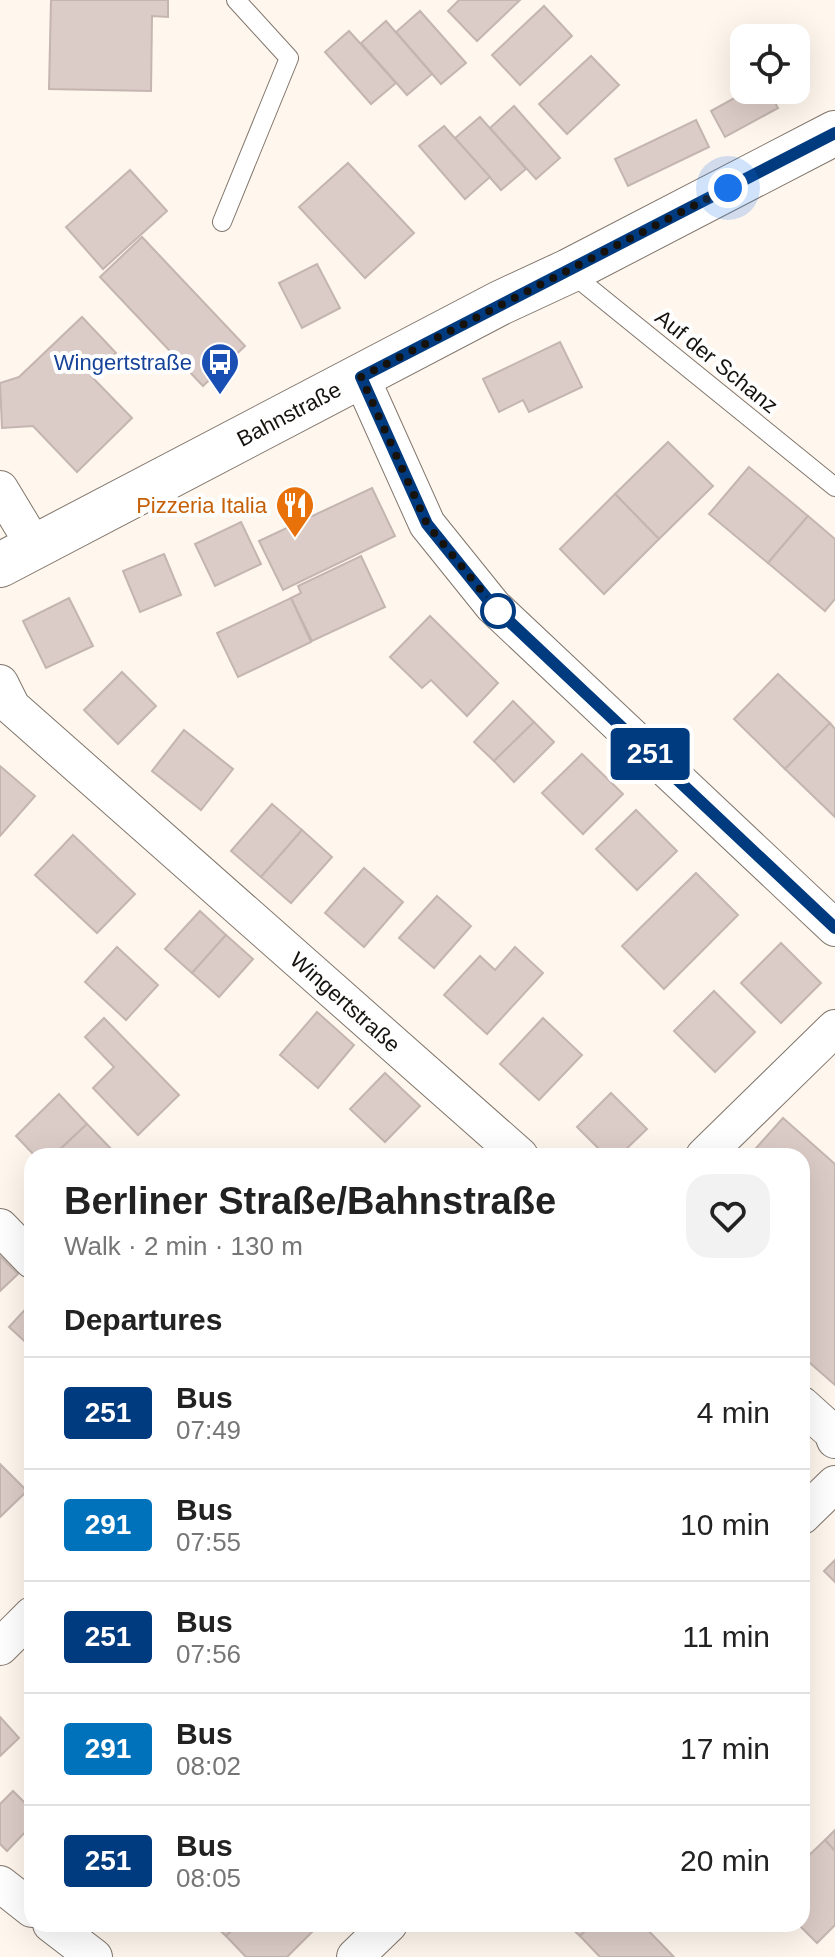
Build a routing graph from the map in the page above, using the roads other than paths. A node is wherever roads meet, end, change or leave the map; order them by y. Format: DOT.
graph roads {
  1 [pos="236,0"];
  2 [pos="835,133"];
  3 [pos="222,222"];
  4 [pos="569,271"];
  5 [pos="361,377"];
  6 [pos="835,487"];
  7 [pos="0,489"];
  8 [pos="18,556"];
  9 [pos="0,683"];
  10 [pos="835,928"];
  11 [pos="835,1028"];
  12 [pos="508,1148"];
  13 [pos="712,1148"];
  14 [pos="0,1227"];
  15 [pos="24,1252"];
  16 [pos="810,1412"];
  17 [pos="835,1440"];
  18 [pos="835,1484"];
  19 [pos="810,1508"];
  20 [pos="24,1623"];
  21 [pos="0,1647"];
  22 [pos="0,1884"];
  23 [pos="24,1903"];
  24 [pos="61,1932"];
  25 [pos="381,1932"];
  26 [pos="94,1957"];
  27 [pos="355,1957"];
  1 -- 3 [label="lane"];
  2 -- 4 [label="main road, Bahnstraße"];
  4 -- 5 [label="main road, Bahnstraße"];
  4 -- 6 [label="lane, Auf der Schanz"];
  5 -- 8 [label="main road, Bahnstraße"];
  5 -- 10 [label="street"];
  7 -- 8 [label="street"];
  9 -- 12 [label="street, Wingertstraße"];
  11 -- 13 [label="street"];
  14 -- 15 [label="street"];
  16 -- 17 [label="street"];
  18 -- 19 [label="street"];
  20 -- 21 [label="street"];
  22 -- 23 [label="street"];
  24 -- 26 [label="street"];
  25 -- 27 [label="street"];
}
